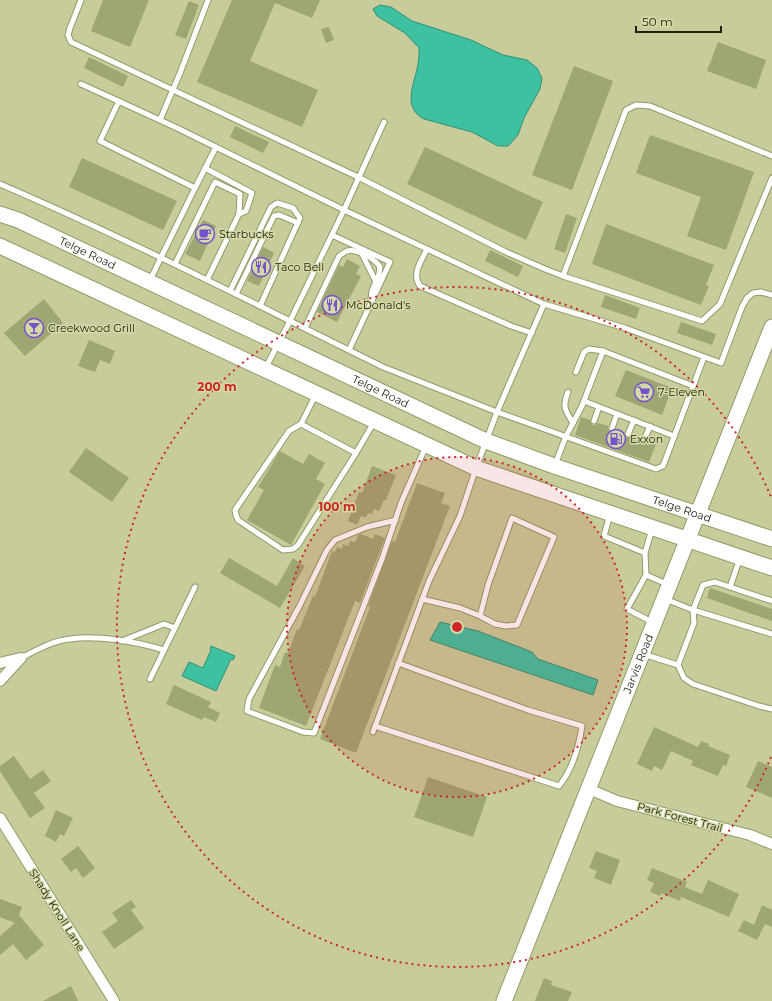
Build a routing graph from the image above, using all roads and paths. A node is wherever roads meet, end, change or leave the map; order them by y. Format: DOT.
graph roads {
  1 [pos="81,0"];
  2 [pos="208,0"];
  3 [pos="81,84"];
  4 [pos="172,90"];
  5 [pos="119,101"];
  6 [pos="160,120"];
  7 [pos="384,122"];
  8 [pos="216,147"];
  9 [pos="772,156"];
  10 [pos="205,168"];
  11 [pos="358,177"];
  12 [pos="772,178"];
  13 [pos="0,184"];
  14 [pos="195,188"];
  15 [pos="344,210"];
  16 [pos="0,214"];
  17 [pos="239,214"];
  18 [pos="299,221"];
  19 [pos="332,235"];
  20 [pos="0,246"];
  21 [pos="427,249"];
  22 [pos="362,254"];
  23 [pos="162,258"];
  24 [pos="175,264"];
  25 [pos="564,276"];
  26 [pos="207,280"];
  27 [pos="149,282"];
  28 [pos="376,282"];
  29 [pos="230,291"];
  30 [pos="236,294"];
  31 [pos="772,295"];
  32 [pos="544,304"];
  33 [pos="260,306"];
  34 [pos="370,307"];
  35 [pos="290,320"];
  36 [pos="772,327"];
  37 [pos="305,328"];
  38 [pos="532,333"];
  39 [pos="278,343"];
  40 [pos="349,350"];
  41 [pos="603,350"];
  42 [pos="704,357"];
  43 [pos="265,370"];
  44 [pos="576,372"];
  45 [pos="693,386"];
  46 [pos="568,392"];
  47 [pos="316,394"];
  48 [pos="584,401"];
  49 [pos="599,407"];
  50 [pos="498,412"];
  51 [pos="617,414"];
  52 [pos="634,420"];
  53 [pos="374,421"];
  54 [pos="594,421"];
  55 [pos="573,423"];
  56 [pos="300,424"];
  57 [pos="650,426"];
  58 [pos="612,428"];
  59 [pos="628,434"];
  60 [pos="566,436"];
  61 [pos="674,436"];
  62 [pos="644,440"];
  63 [pos="486,441"];
  64 [pos="426,445"];
  65 [pos="356,453"];
  66 [pos="554,466"];
  67 [pos="476,468"];
  68 [pos="610,513"];
  69 [pos="698,514"];
  70 [pos="396,520"];
  71 [pos="653,528"];
  72 [pos="772,539"];
  73 [pos="688,540"];
  74 [pos="646,553"];
  75 [pos="740,557"];
  76 [pos="772,568"];
  77 [pos="646,575"];
  78 [pos="670,585"];
  79 [pos="195,587"];
  80 [pos="730,587"];
  81 [pos="422,599"];
  82 [pos="664,599"];
  83 [pos="772,601"];
  84 [pos="693,610"];
  85 [pos="480,616"];
  86 [pos="655,623"];
  87 [pos="175,628"];
  88 [pos="772,634"];
  89 [pos="121,642"];
  90 [pos="164,650"];
  91 [pos="643,654"];
  92 [pos="21,658"];
  93 [pos="0,663"];
  94 [pos="398,663"];
  95 [pos="678,665"];
  96 [pos="150,680"];
  97 [pos="0,682"];
  98 [pos="772,709"];
  99 [pos="375,726"];
  100 [pos="373,732"];
  101 [pos="589,789"];
  102 [pos="0,818"];
  103 [pos="772,844"];
  104 [pos="114,1001"];
  105 [pos="504,1001"];
  1 -- 4 [label="lane"];
  2 -- 4 [label="lane"];
  3 -- 5 [label="lane"];
  4 -- 6 [label="lane"];
  4 -- 11 [label="lane"];
  5 -- 6 [label="lane"];
  5 -- 14 [label="lane"];
  6 -- 8 [label="lane"];
  7 -- 11 [label="lane"];
  8 -- 10 [label="lane"];
  8 -- 15 [label="lane"];
  9 -- 25 [label="lane"];
  10 -- 14 [label="lane"];
  10 -- 17 [label="lane"];
  11 -- 15 [label="lane"];
  11 -- 25 [label="lane"];
  12 -- 25 [label="lane"];
  13 -- 23 [label="lane"];
  14 -- 23 [label="lane"];
  15 -- 19 [label="lane"];
  15 -- 21 [label="lane"];
  16 -- 27 [label="main road, Telge Road"];
  17 -- 24 [label="lane"];
  17 -- 26 [label="lane"];
  18 -- 29 [label="lane"];
  18 -- 30 [label="lane"];
  18 -- 33 [label="lane"];
  19 -- 34 [label="lane"];
  19 -- 35 [label="lane"];
  20 -- 43 [label="main road"];
  21 -- 32 [label="lane"];
  21 -- 38 [label="lane"];
  22 -- 28 [label="lane"];
  22 -- 28 [label="lane"];
  22 -- 37 [label="lane"];
  23 -- 24 [label="lane"];
  23 -- 27 [label="lane"];
  24 -- 26 [label="lane"];
  26 -- 29 [label="lane"];
  27 -- 39 [label="main road, Telge Road"];
  28 -- 34 [label="lane"];
  29 -- 30 [label="lane"];
  30 -- 33 [label="lane"];
  31 -- 42 [label="lane"];
  32 -- 38 [label="lane"];
  32 -- 42 [label="lane"];
  33 -- 35 [label="lane"];
  34 -- 40 [label="lane"];
  35 -- 37 [label="lane"];
  35 -- 39 [label="lane"];
  36 -- 69 [label="main road, Jarvis Road"];
  37 -- 40 [label="lane"];
  38 -- 50 [label="lane"];
  39 -- 43 [label="lane"];
  39 -- 63 [label="main road, Telge Road"];
  40 -- 50 [label="lane"];
  41 -- 44 [label="lane"];
  41 -- 45 [label="lane"];
  41 -- 48 [label="lane"];
  42 -- 45 [label="lane"];
  43 -- 47 [label="main road"];
  45 -- 61 [label="lane"];
  46 -- 55 [label="lane"];
  47 -- 53 [label="main road"];
  47 -- 56 [label="lane"];
  48 -- 49 [label="lane"];
  48 -- 55 [label="lane"];
  49 -- 51 [label="lane"];
  49 -- 54 [label="lane"];
  50 -- 60 [label="lane"];
  50 -- 63 [label="lane"];
  51 -- 52 [label="lane"];
  51 -- 58 [label="lane"];
  52 -- 57 [label="lane"];
  52 -- 59 [label="lane"];
  53 -- 64 [label="main road"];
  53 -- 65 [label="lane"];
  55 -- 60 [label="lane"];
  56 -- 65 [label="lane"];
  56 -- 65 [label="lane"];
  57 -- 61 [label="lane"];
  57 -- 62 [label="lane"];
  60 -- 61 [label="lane"];
  60 -- 66 [label="lane"];
  63 -- 66 [label="main road, Telge Road"];
  63 -- 67 [label="lane"];
  64 -- 67 [label="main road"];
  64 -- 70 [label="lane"];
  66 -- 69 [label="main road, Telge Road"];
  67 -- 68 [label="main road"];
  67 -- 81 [label="lane"];
  68 -- 71 [label="main road"];
  68 -- 74 [label="lane"];
  69 -- 72 [label="main road, Telge Road"];
  69 -- 73 [label="main road, Jarvis Road"];
  70 -- 70 [label="lane"];
  71 -- 73 [label="main road"];
  71 -- 74 [label="lane"];
  73 -- 75 [label="main road"];
  73 -- 78 [label="main road, Jarvis Road"];
  74 -- 77 [label="lane"];
  75 -- 76 [label="main road"];
  75 -- 80 [label="lane"];
  77 -- 78 [label="lane"];
  77 -- 86 [label="lane"];
  78 -- 82 [label="main road, Jarvis Road"];
  79 -- 87 [label="lane"];
  80 -- 83 [label="lane"];
  80 -- 84 [label="lane"];
  81 -- 85 [label="lane"];
  81 -- 94 [label="lane"];
  82 -- 84 [label="lane"];
  82 -- 86 [label="main road, Jarvis Road"];
  84 -- 88 [label="lane"];
  84 -- 95 [label="lane"];
  85 -- 85 [label="lane"];
  86 -- 91 [label="main road, Jarvis Road"];
  87 -- 89 [label="lane"];
  87 -- 90 [label="lane"];
  89 -- 90 [label="lane"];
  89 -- 92 [label="lane"];
  90 -- 96 [label="lane"];
  91 -- 95 [label="lane"];
  91 -- 101 [label="main road, Jarvis Road"];
  92 -- 93 [label="street"];
  92 -- 97 [label="street"];
  94 -- 99 [label="lane"];
  94 -- 99 [label="lane"];
  95 -- 98 [label="lane"];
  99 -- 100 [label="lane"];
  101 -- 103 [label="street, Park Forest Trail"];
  101 -- 105 [label="main road, Jarvis Road"];
  102 -- 104 [label="street, Shady Knoll Lane"];
}
